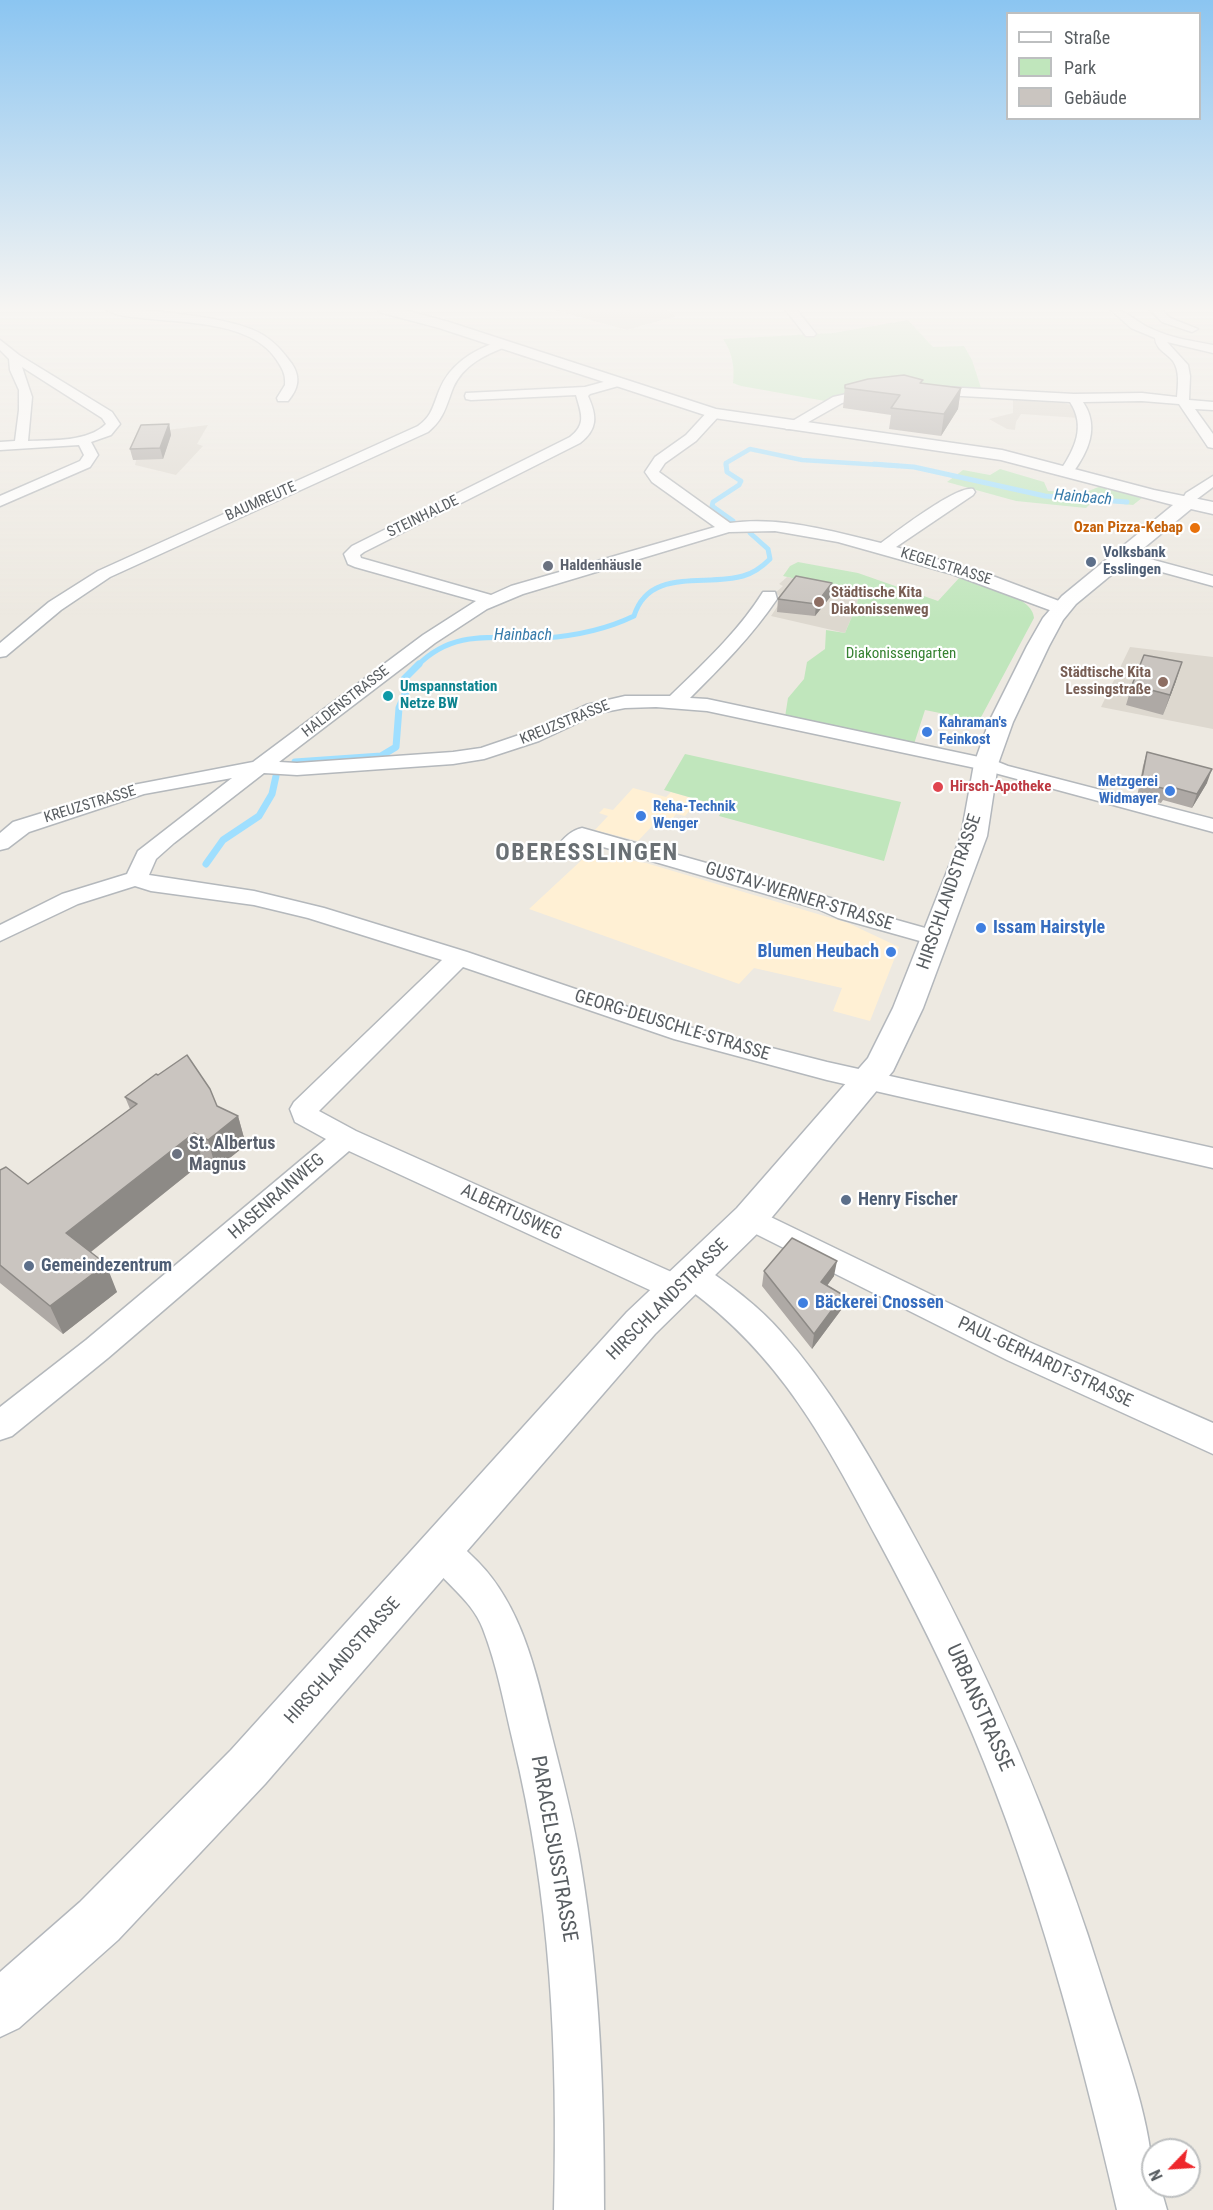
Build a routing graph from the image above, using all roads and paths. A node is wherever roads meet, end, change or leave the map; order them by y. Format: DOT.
graph roads {
  1 [pos="26,412"];
  2 [pos="101,412"];
  3 [pos="439,412"];
  4 [pos="588,412"];
  5 [pos="816,412"];
  6 [pos="1081,412"];
  7 [pos="1190,412"];
  8 [pos="714,413"];
  9 [pos="791,426"];
  10 [pos="82,441"];
  11 [pos="21,444"];
  12 [pos="1213,444"];
  13 [pos="0,446"];
  14 [pos="1067,471"];
  15 [pos="1213,480"];
  16 [pos="968,492"];
  17 [pos="0,502"];
  18 [pos="1186,503"];
  19 [pos="1213,508"];
  20 [pos="727,528"];
  21 [pos="884,548"];
  22 [pos="1131,559"];
  23 [pos="1213,580"];
  24 [pos="769,596"];
  25 [pos="490,600"];
  26 [pos="1061,608"];
  27 [pos="0,652"];
  28 [pos="675,702"];
  29 [pos="986,764"];
  30 [pos="260,767"];
  31 [pos="1213,826"];
  32 [pos="0,843"];
  33 [pos="564,852"];
  34 [pos="136,878"];
  35 [pos="0,934"];
  36 [pos="935,938"];
  37 [pos="459,957"];
  38 [pos="868,1080"];
  39 [pos="346,1138"];
  40 [pos="1213,1158"];
  41 [pos="750,1218"];
  42 [pos="683,1281"];
  43 [pos="0,1426"];
  44 [pos="1213,1439"];
  45 [pos="441,1550"];
  46 [pos="0,2009"];
  47 [pos="579,2210"];
  48 [pos="1142,2210"];
  1 -- 11 [label="street"];
  2 -- 10 [label="street"];
  3 -- 27 [label="street, BAUMREUTE"];
  4 -- 25 [label="street, STEINHALDE"];
  5 -- 9 [label="street"];
  6 -- 14 [label="street"];
  7 -- 12 [label="street"];
  8 -- 9 [label="street"];
  8 -- 20 [label="street"];
  9 -- 14 [label="street"];
  10 -- 11 [label="street"];
  10 -- 17 [label="street"];
  11 -- 13 [label="street"];
  14 -- 18 [label="street"];
  15 -- 18 [label="street"];
  16 -- 21 [label="street"];
  18 -- 19 [label="street"];
  18 -- 22 [label="street, HIRSCHLANDSTRASSE"];
  20 -- 21 [label="street, KEGELSTRASSE"];
  20 -- 25 [label="street, HALDENSTRASSE"];
  21 -- 26 [label="street, KEGELSTRASSE"];
  22 -- 23 [label="street"];
  22 -- 26 [label="street, HIRSCHLANDSTRASSE"];
  24 -- 28 [label="street"];
  25 -- 30 [label="street, HALDENSTRASSE"];
  26 -- 29 [label="street, HIRSCHLANDSTRASSE"];
  28 -- 29 [label="street, KREUZSTRASSE"];
  28 -- 30 [label="street, KREUZSTRASSE"];
  29 -- 31 [label="street, KREUZSTRASSE"];
  29 -- 36 [label="street, HIRSCHLANDSTRASSE"];
  30 -- 32 [label="street, KREUZSTRASSE"];
  30 -- 34 [label="street, HALDENSTRASSE"];
  33 -- 36 [label="street, GUSTAV-WERNER-STRASSE"];
  34 -- 35 [label="street"];
  34 -- 37 [label="street, GEORG-DEUSCHLE-STRASSE"];
  36 -- 38 [label="street, HIRSCHLANDSTRASSE"];
  37 -- 38 [label="street, GEORG-DEUSCHLE-STRASSE"];
  37 -- 39 [label="street, HASENRAINWEG"];
  38 -- 40 [label="street, GEORG-DEUSCHLE-STRASSE"];
  38 -- 41 [label="street, HIRSCHLANDSTRASSE"];
  39 -- 42 [label="street, ALBERTUSWEG"];
  39 -- 43 [label="street, HASENRAINWEG"];
  41 -- 42 [label="street, HIRSCHLANDSTRASSE"];
  41 -- 44 [label="street, PAUL-GERHARDT-STRASSE"];
  42 -- 45 [label="street, HIRSCHLANDSTRASSE"];
  42 -- 48 [label="street, URBANSTRASSE"];
  45 -- 46 [label="street, HIRSCHLANDSTRASSE"];
  45 -- 47 [label="street, PARACELSUSSTRASSE"];
}
